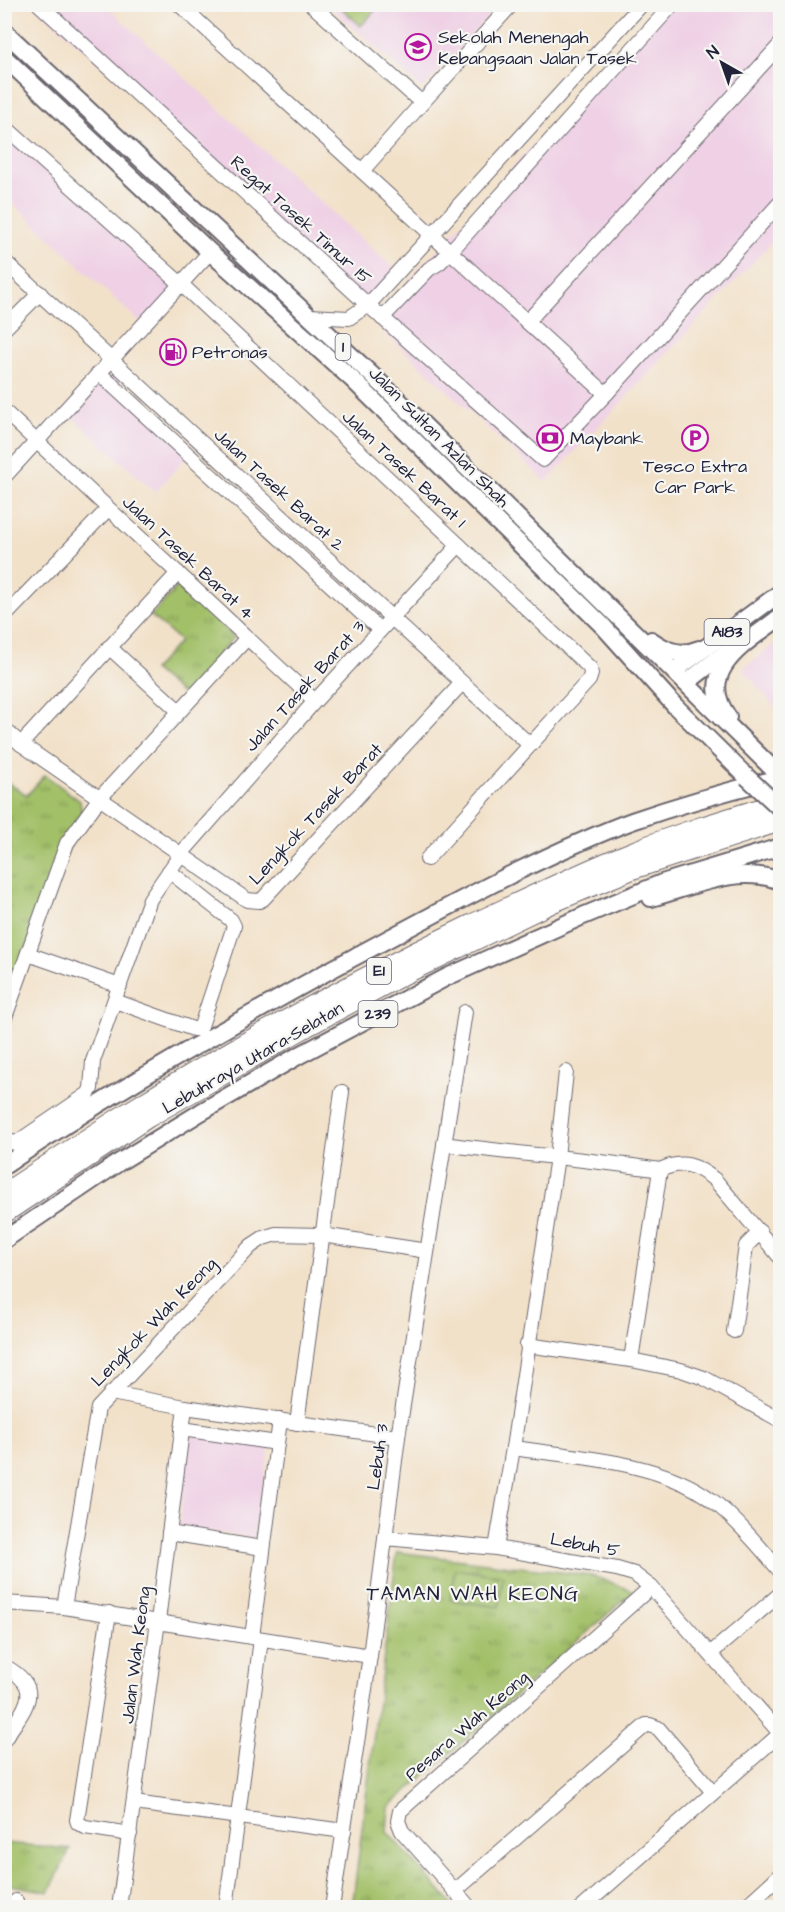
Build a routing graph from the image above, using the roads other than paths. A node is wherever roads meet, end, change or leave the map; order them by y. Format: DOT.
graph roads {
  1 [pos="39,4"];
  2 [pos="179,4"];
  3 [pos="311,4"];
  4 [pos="512,4"];
  5 [pos="642,4"];
  6 [pos="673,4"];
  7 [pos="4,31"];
  8 [pos="780,45"];
  9 [pos="4,57"];
  10 [pos="422,103"];
  11 [pos="4,126"];
  12 [pos="362,171"];
  13 [pos="780,203"];
  14 [pos="432,235"];
  15 [pos="210,252"];
  16 [pos="450,252"];
  17 [pos="4,261"];
  18 [pos="181,284"];
  19 [pos="40,293"];
  20 [pos="368,305"];
  21 [pos="309,316"];
  22 [pos="386,321"];
  23 [pos="527,322"];
  24 [pos="4,329"];
  25 [pos="112,359"];
  26 [pos="99,373"];
  27 [pos="606,394"];
  28 [pos="4,411"];
  29 [pos="36,442"];
  30 [pos="4,477"];
  31 [pos="108,509"];
  32 [pos="459,545"];
  33 [pos="178,573"];
  34 [pos="780,593"];
  35 [pos="611,611"];
  36 [pos="780,611"];
  37 [pos="4,617"];
  38 [pos="780,617"];
  39 [pos="392,618"];
  40 [pos="380,630"];
  41 [pos="247,638"];
  42 [pos="713,643"];
  43 [pos="109,647"];
  44 [pos="640,667"];
  45 [pos="678,679"];
  46 [pos="462,683"];
  47 [pos="315,701"];
  48 [pos="179,711"];
  49 [pos="4,729"];
  50 [pos="744,740"];
  51 [pos="21,744"];
  52 [pos="530,745"];
  53 [pos="754,769"];
  54 [pos="780,777"];
  55 [pos="99,799"];
  56 [pos="780,800"];
  57 [pos="780,808"];
  58 [pos="780,820"];
  59 [pos="780,847"];
  60 [pos="181,854"];
  61 [pos="427,859"];
  62 [pos="169,871"];
  63 [pos="780,881"];
  64 [pos="583,916"];
  65 [pos="28,954"];
  66 [pos="120,986"];
  67 [pos="115,1001"];
  68 [pos="465,1012"];
  69 [pos="4,1020"];
  70 [pos="566,1072"];
  71 [pos="342,1092"];
  72 [pos="4,1135"];
  73 [pos="444,1144"];
  74 [pos="557,1156"];
  75 [pos="4,1166"];
  76 [pos="660,1170"];
  77 [pos="4,1194"];
  78 [pos="4,1213"];
  79 [pos="760,1232"];
  80 [pos="322,1235"];
  81 [pos="4,1239"];
  82 [pos="428,1251"];
  83 [pos="780,1257"];
  84 [pos="734,1331"];
  85 [pos="527,1346"];
  86 [pos="631,1360"];
  87 [pos="111,1393"];
  88 [pos="185,1407"];
  89 [pos="280,1420"];
  90 [pos="780,1420"];
  91 [pos="297,1423"];
  92 [pos="182,1429"];
  93 [pos="398,1437"];
  94 [pos="277,1443"];
  95 [pos="513,1448"];
  96 [pos="169,1533"];
  97 [pos="385,1538"];
  98 [pos="262,1548"];
  99 [pos="496,1548"];
  100 [pos="780,1571"];
  101 [pos="651,1587"];
  102 [pos="780,1594"];
  103 [pos="4,1603"];
  104 [pos="64,1607"];
  105 [pos="109,1613"];
  106 [pos="158,1622"];
  107 [pos="256,1638"];
  108 [pos="711,1653"];
  109 [pos="370,1656"];
  110 [pos="4,1665"];
  111 [pos="780,1733"];
  112 [pos="4,1740"];
  113 [pos="713,1792"];
  114 [pos="134,1803"];
  115 [pos="237,1817"];
  116 [pos="344,1831"];
  117 [pos="130,1834"];
  118 [pos="780,1875"];
  119 [pos="455,1891"];
  120 [pos="119,1908"];
  121 [pos="226,1908"];
  122 [pos="332,1908"];
  123 [pos="470,1908"];
  124 [pos="582,1908"];
  125 [pos="744,1908"];
  1 -- 20 [label="street, Regat Tasek Timur 15"];
  2 -- 12 [label="street"];
  3 -- 10 [label="street"];
  4 -- 10 [label="street"];
  5 -- 14 [label="street"];
  6 -- 16 [label="street"];
  7 -- 21 [label="main road, Jalan Sultan Azlan Shah / 1"];
  8 -- 23 [label="street"];
  9 -- 15 [label="main road, Jalan Sultan Azlan Shah / 1"];
  10 -- 12 [label="street"];
  11 -- 18 [label="street, Jalan Tasek Barat 1"];
  12 -- 14 [label="street"];
  13 -- 27 [label="street"];
  14 -- 16 [label="street"];
  14 -- 20 [label="street"];
  15 -- 18 [label="street"];
  15 -- 44 [label="main road, Jalan Sultan Azlan Shah / 1"];
  16 -- 22 [label="street"];
  16 -- 23 [label="street"];
  17 -- 19 [label="street, Jalan Tasek Barat 2"];
  18 -- 25 [label="street"];
  18 -- 32 [label="street, Jalan Tasek Barat 1"];
  19 -- 24 [label="street"];
  19 -- 25 [label="street, Jalan Tasek Barat 2"];
  20 -- 21 [label="street"];
  20 -- 22 [label="street, Regat Tasek Timur 15"];
  21 -- 35 [label="main road, Jalan Sultan Azlan Shah / 1"];
  22 -- 27 [label="street, Regat Tasek Timur 15"];
  23 -- 27 [label="street"];
  25 -- 26 [label="street"];
  25 -- 39 [label="street, Jalan Tasek Barat 2"];
  26 -- 29 [label="street"];
  26 -- 40 [label="street"];
  28 -- 29 [label="street, Jalan Tasek Barat 4"];
  29 -- 30 [label="street"];
  29 -- 31 [label="street, Jalan Tasek Barat 4"];
  31 -- 33 [label="street, Jalan Tasek Barat 4"];
  31 -- 37 [label="street"];
  32 -- 39 [label="street, Jalan Tasek Barat 3"];
  32 -- 52 [label="street, Jalan Tasek Barat 1"];
  33 -- 41 [label="street, Jalan Tasek Barat 4"];
  33 -- 43 [label="street"];
  34 -- 42 [label="main road, A183"];
  35 -- 42 [label="main road"];
  35 -- 45 [label="main road, Jalan Sultan Azlan Shah / 1"];
  36 -- 45 [label="main road, A183"];
  38 -- 50 [label="main road"];
  39 -- 40 [label="street, Jalan Tasek Barat 3"];
  39 -- 46 [label="street, Jalan Tasek Barat 2"];
  40 -- 47 [label="street, Jalan Tasek Barat 3"];
  41 -- 47 [label="street, Jalan Tasek Barat 4"];
  41 -- 48 [label="street"];
  42 -- 45 [label="main road, A183"];
  43 -- 48 [label="street"];
  43 -- 51 [label="street"];
  44 -- 45 [label="main road"];
  44 -- 53 [label="main road, Jalan Sultan Azlan Shah / 1"];
  45 -- 50 [label="main road, Jalan Sultan Azlan Shah / 1"];
  45 -- 53 [label="main road"];
  46 -- 52 [label="street, Jalan Tasek Barat 2"];
  46 -- 60 [label="street, Lengkok Tasek Barat"];
  47 -- 60 [label="street, Jalan Tasek Barat 3"];
  48 -- 55 [label="street"];
  49 -- 51 [label="street, Lengkok Tasek Barat"];
  50 -- 53 [label="main road, Jalan Sultan Azlan Shah / 1"];
  51 -- 55 [label="street, Lengkok Tasek Barat"];
  52 -- 61 [label="street, Jalan Tasek Barat 1"];
  53 -- 54 [label="main road, Jalan Sultan Azlan Shah / 1"];
  53 -- 56 [label="main road"];
  53 -- 57 [label="main road, Jalan Sultan Azlan Shah / 1, bridge"];
  54 -- 75 [label="main road"];
  55 -- 60 [label="street, Lengkok Tasek Barat"];
  55 -- 65 [label="street"];
  56 -- 77 [label="highway, Lebuhraya Utara–Selatan / E1"];
  58 -- 78 [label="highway, Lebuhraya Utara–Selatan / E1"];
  59 -- 64 [label="main road, 239"];
  60 -- 62 [label="street, Jalan Tasek Barat 3"];
  62 -- 66 [label="street, Jalan Tasek Barat 3"];
  62 -- 67 [label="street"];
  63 -- 64 [label="main road"];
  64 -- 81 [label="main road, 239"];
  65 -- 66 [label="street"];
  65 -- 69 [label="street"];
  66 -- 67 [label="street, Jalan Tasek Barat 3"];
  67 -- 72 [label="street, Jalan Tasek Barat 3"];
  68 -- 73 [label="street, Lebuh 3"];
  70 -- 74 [label="street"];
  71 -- 80 [label="street"];
  73 -- 74 [label="street"];
  73 -- 82 [label="street, Lebuh 3"];
  74 -- 76 [label="street"];
  74 -- 85 [label="street"];
  76 -- 79 [label="street"];
  76 -- 86 [label="street"];
  79 -- 83 [label="street"];
  79 -- 84 [label="street"];
  80 -- 82 [label="street, Lengkok Wah Keong"];
  80 -- 87 [label="street, Lengkok Wah Keong"];
  80 -- 91 [label="street"];
  82 -- 93 [label="street, Lebuh 3"];
  85 -- 86 [label="street"];
  85 -- 95 [label="street"];
  86 -- 90 [label="street"];
  87 -- 88 [label="street"];
  87 -- 104 [label="street, Lengkok Wah Keong"];
  88 -- 89 [label="street"];
  88 -- 92 [label="street, Jalan Wah Keong"];
  89 -- 91 [label="street"];
  89 -- 94 [label="street"];
  91 -- 93 [label="street"];
  92 -- 94 [label="street"];
  92 -- 96 [label="street, Jalan Wah Keong"];
  93 -- 97 [label="street, Lebuh 3"];
  94 -- 98 [label="street"];
  95 -- 99 [label="street"];
  95 -- 100 [label="street"];
  96 -- 98 [label="street"];
  96 -- 106 [label="street, Jalan Wah Keong"];
  97 -- 99 [label="street, Lebuh 5"];
  97 -- 109 [label="street, Lebuh 3"];
  98 -- 107 [label="street"];
  99 -- 101 [label="street, Lebuh 5"];
  101 -- 108 [label="street, Lebuh 5"];
  101 -- 119 [label="street, Pesara Wah Keong"];
  102 -- 108 [label="street"];
  103 -- 104 [label="street"];
  104 -- 105 [label="street"];
  105 -- 106 [label="street"];
  105 -- 117 [label="street"];
  106 -- 107 [label="street"];
  106 -- 114 [label="street, Jalan Wah Keong"];
  107 -- 109 [label="street"];
  107 -- 115 [label="street"];
  108 -- 111 [label="street, Lebuh 5"];
  109 -- 116 [label="street, Lebuh 3"];
  110 -- 112 [label="street"];
  111 -- 113 [label="street"];
  113 -- 119 [label="street"];
  113 -- 124 [label="street"];
  114 -- 115 [label="street"];
  114 -- 117 [label="street, Jalan Wah Keong"];
  115 -- 116 [label="street"];
  115 -- 121 [label="street"];
  116 -- 122 [label="street, Lebuh 3"];
  117 -- 120 [label="street, Jalan Wah Keong"];
  118 -- 125 [label="street"];
  119 -- 123 [label="street, Pesara Wah Keong"];
}
